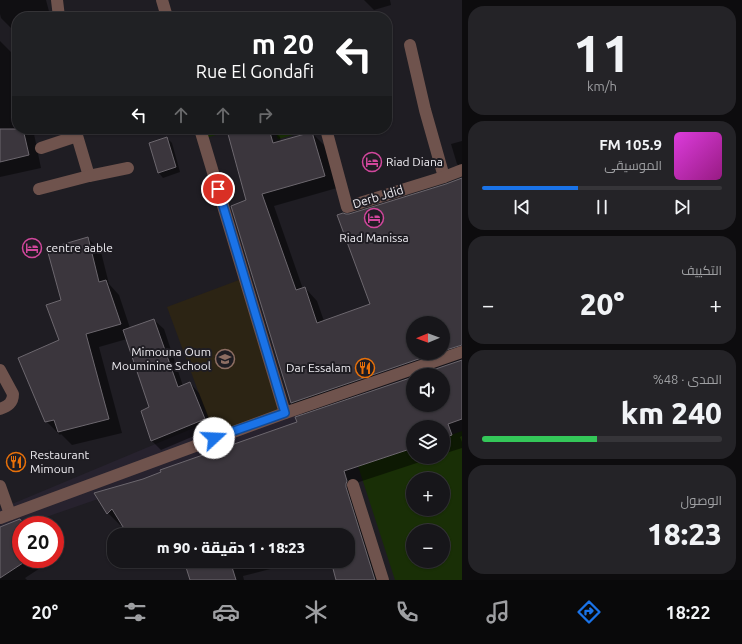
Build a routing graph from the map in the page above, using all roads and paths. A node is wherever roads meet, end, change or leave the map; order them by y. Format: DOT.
graph roads {
  1 [pos="57,0"];
  2 [pos="162,0"];
  3 [pos="58,12"];
  4 [pos="165,12"];
  5 [pos="410,45"];
  6 [pos="74,134"];
  7 [pos="76,134"];
  8 [pos="201,134"];
  9 [pos="327,134"];
  10 [pos="41,148"];
  11 [pos="128,168"];
  12 [pos="462,170"];
  13 [pos="89,176"];
  14 [pos="444,177"];
  15 [pos="39,189"];
  16 [pos="462,352"];
  17 [pos="0,370"];
  18 [pos="0,409"];
  19 [pos="285,413"];
  20 [pos="354,485"];
  21 [pos="0,486"];
  22 [pos="5,516"];
  23 [pos="382,580"];
  1 -- 3 [label="street"];
  2 -- 4 [label="street"];
  5 -- 14 [label="street"];
  6 -- 10 [label="street"];
  7 -- 13 [label="street"];
  8 -- 19 [label="street"];
  9 -- 14 [label="street, Derb Jdid"];
  11 -- 13 [label="street"];
  12 -- 14 [label="street, Derb Jdid"];
  13 -- 15 [label="street"];
  16 -- 19 [label="street"];
  17 -- 18 [label="street"];
  19 -- 22 [label="street"];
  20 -- 23 [label="street"];
  21 -- 22 [label="street"];
}
